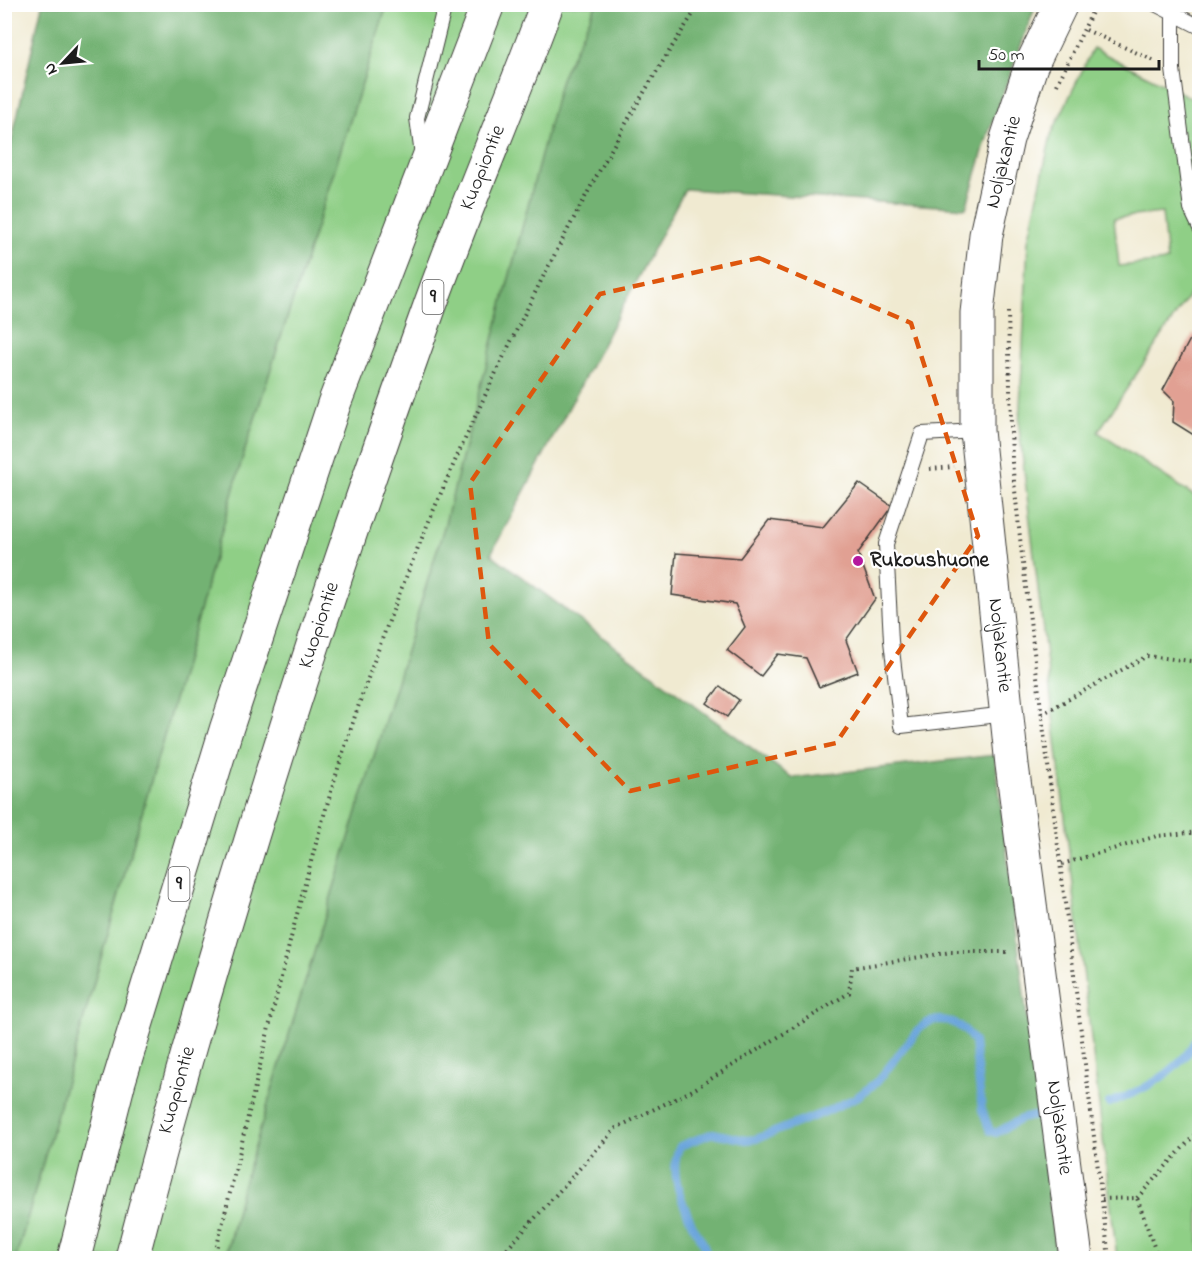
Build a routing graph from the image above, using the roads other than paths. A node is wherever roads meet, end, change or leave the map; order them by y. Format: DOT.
graph roads {
  1 [pos="445,4"];
  2 [pos="488,4"];
  3 [pos="547,4"];
  4 [pos="1155,4"];
  5 [pos="1059,9"];
  6 [pos="1173,12"];
  7 [pos="1200,27"];
  8 [pos="423,167"];
  9 [pos="1200,228"];
  10 [pos="977,431"];
  11 [pos="1008,714"];
  12 [pos="1076,1257"];
  13 [pos="74,1258"];
  14 [pos="132,1258"];
  1 -- 8 [label="lane"];
  2 -- 8 [label="main road, 9"];
  3 -- 14 [label="main road, Kuopiontie / 9"];
  4 -- 6 [label="lane"];
  5 -- 10 [label="main road, Noljakantie"];
  6 -- 7 [label="lane"];
  6 -- 9 [label="lane"];
  8 -- 13 [label="main road, 9"];
  10 -- 11 [label="main road, Noljakantie"];
  10 -- 11 [label="lane"];
  11 -- 12 [label="main road, Noljakantie"];
}
